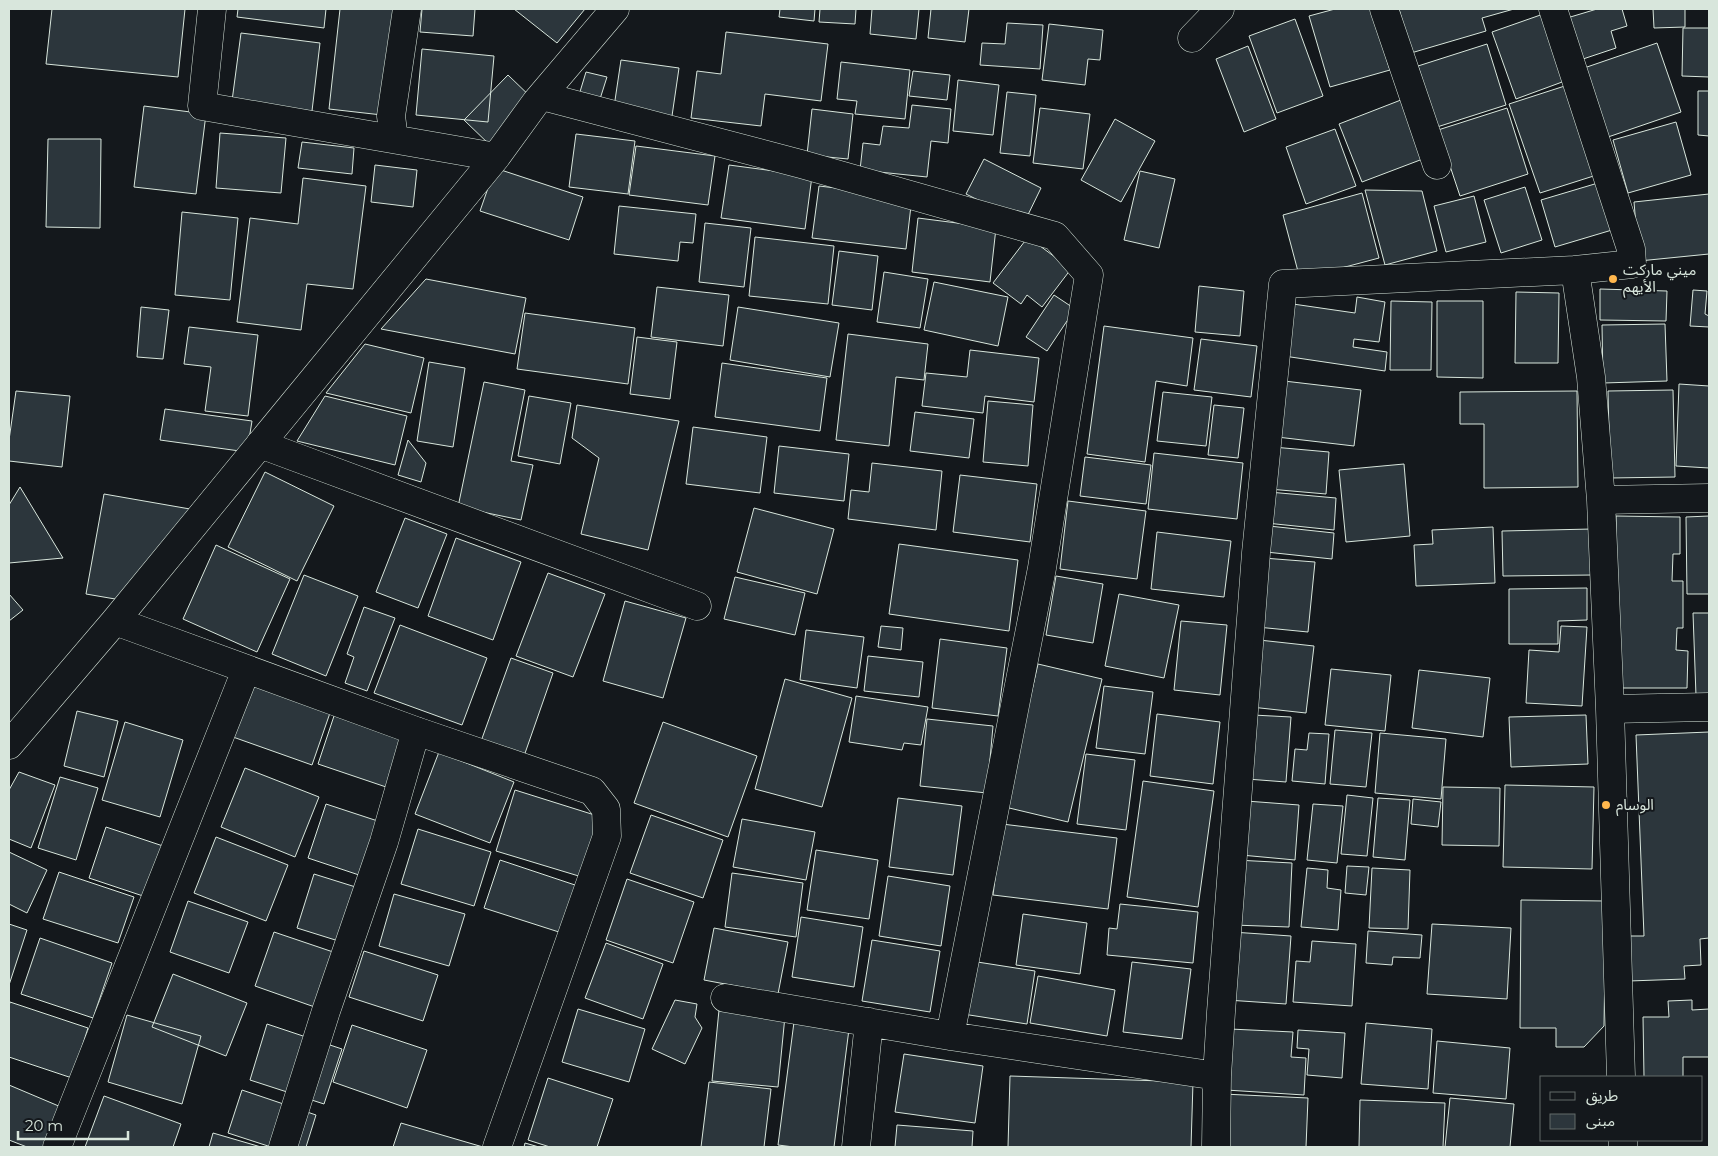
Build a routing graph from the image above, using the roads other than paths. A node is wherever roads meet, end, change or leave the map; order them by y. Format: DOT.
graph roads {
  1 [pos="212,9"];
  2 [pos="407,9"];
  3 [pos="615,9"];
  4 [pos="1220,9"];
  5 [pos="1384,9"];
  6 [pos="1553,9"];
  7 [pos="1192,38"];
  8 [pos="542,96"];
  9 [pos="394,139"];
  10 [pos="496,157"];
  11 [pos="1437,165"];
  12 [pos="1575,270"];
  13 [pos="260,444"];
  14 [pos="1709,498"];
  15 [pos="1601,500"];
  16 [pos="697,606"];
  17 [pos="115,621"];
  18 [pos="246,670"];
  19 [pos="1709,707"];
  20 [pos="1610,708"];
  21 [pos="416,731"];
  22 [pos="9,745"];
  23 [pos="726,998"];
  24 [pos="868,1022"];
  25 [pos="950,1036"];
  26 [pos="1217,1076"];
  27 [pos="1621,1076"];
  28 [pos="58,1147"];
  29 [pos="283,1147"];
  30 [pos="497,1147"];
  31 [pos="856,1147"];
  32 [pos="1216,1147"];
  1 -- 9 [label="street"];
  2 -- 9 [label="street"];
  3 -- 8 [label="street"];
  4 -- 7 [label="street"];
  5 -- 11 [label="street"];
  6 -- 12 [label="street"];
  8 -- 10 [label="street"];
  8 -- 25 [label="street"];
  9 -- 10 [label="street"];
  10 -- 13 [label="street"];
  12 -- 15 [label="street"];
  12 -- 26 [label="street"];
  13 -- 16 [label="street"];
  13 -- 17 [label="street"];
  14 -- 15 [label="street"];
  15 -- 20 [label="street"];
  17 -- 18 [label="street"];
  17 -- 22 [label="street"];
  18 -- 21 [label="street"];
  18 -- 28 [label="street"];
  19 -- 20 [label="street"];
  20 -- 27 [label="street"];
  21 -- 29 [label="street"];
  21 -- 30 [label="street"];
  23 -- 24 [label="street"];
  24 -- 25 [label="street"];
  24 -- 31 [label="street"];
  25 -- 26 [label="street"];
  26 -- 32 [label="street"];
}
